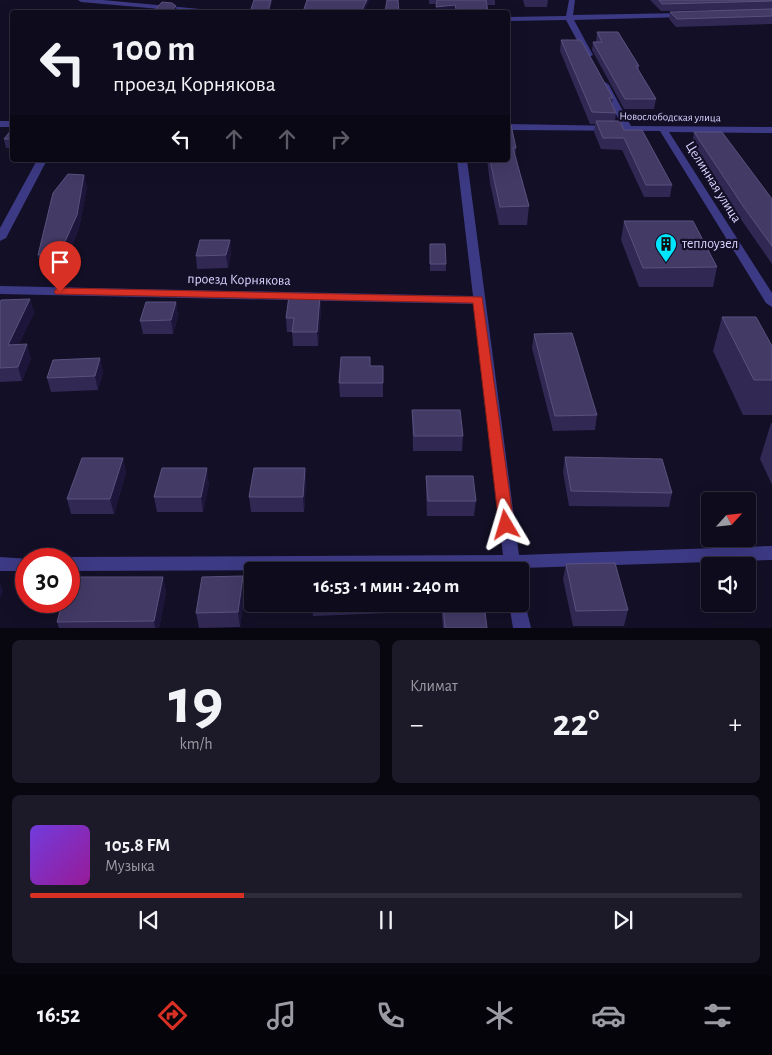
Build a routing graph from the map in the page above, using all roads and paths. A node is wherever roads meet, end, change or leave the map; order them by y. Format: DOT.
graph roads {
  1 [pos="81,0"];
  2 [pos="166,0"];
  3 [pos="572,0"];
  4 [pos="142,6"];
  5 [pos="138,10"];
  6 [pos="187,10"];
  7 [pos="694,15"];
  8 [pos="568,18"];
  9 [pos="510,19"];
  10 [pos="591,60"];
  11 [pos="600,77"];
  12 [pos="510,127"];
  13 [pos="628,128"];
  14 [pos="662,128"];
  15 [pos="772,130"];
  16 [pos="41,162"];
  17 [pos="462,162"];
  18 [pos="0,238"];
  19 [pos="0,290"];
  20 [pos="478,300"];
  21 [pos="772,303"];
  22 [pos="772,553"];
  23 [pos="511,562"];
  24 [pos="0,564"];
  25 [pos="15,564"];
  26 [pos="80,564"];
  27 [pos="244,565"];
  28 [pos="529,566"];
  29 [pos="519,612"];
  30 [pos="522,628"];
  1 -- 4 [label="street"];
  2 -- 4 [label="street"];
  3 -- 8 [label="street"];
  4 -- 5 [label="street"];
  4 -- 6 [label="street"];
  7 -- 8 [label="street"];
  8 -- 9 [label="street"];
  8 -- 10 [label="street"];
  11 -- 13 [label="street"];
  12 -- 13 [label="street, Новослободская улица"];
  13 -- 14 [label="street, Новослободская улица"];
  14 -- 15 [label="street, Новослободская улица"];
  14 -- 21 [label="street, Целинная улица"];
  16 -- 18 [label="street"];
  17 -- 20 [label="street"];
  19 -- 20 [label="street, проезд Корнякова"];
  20 -- 23 [label="street"];
  22 -- 28 [label="street"];
  24 -- 25 [label="street"];
  26 -- 27 [label="street"];
  29 -- 30 [label="street"];
}
